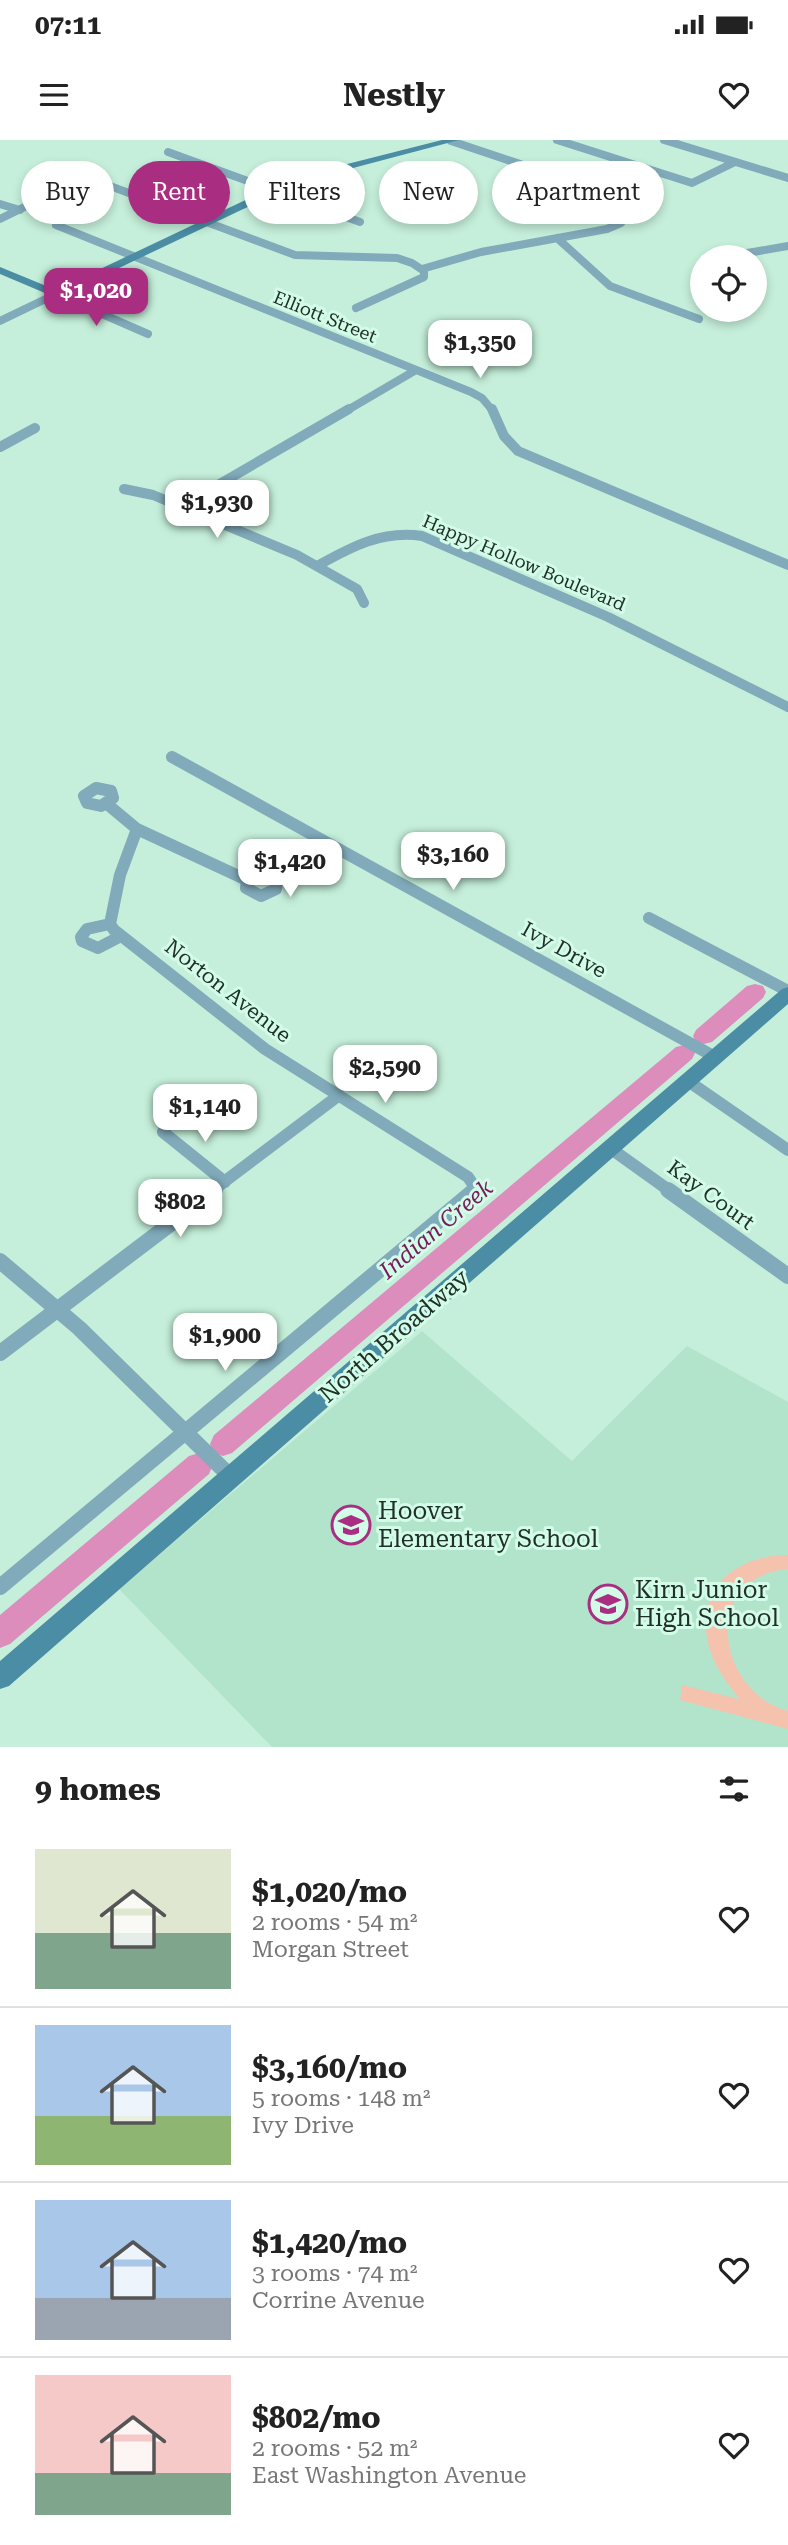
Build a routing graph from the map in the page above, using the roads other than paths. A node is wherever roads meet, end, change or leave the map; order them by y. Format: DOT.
graph roads {
  1 [pos="557,140"];
  2 [pos="664,140"];
  3 [pos="453,141"];
  4 [pos="168,152"];
  5 [pos="365,162"];
  6 [pos="735,162"];
  7 [pos="788,178"];
  8 [pos="244,180"];
  9 [pos="128,193"];
  10 [pos="0,204"];
  11 [pos="20,211"];
  12 [pos="0,219"];
  13 [pos="203,224"];
  14 [pos="208,224"];
  15 [pos="56,226"];
  16 [pos="557,238"];
  17 [pos="788,246"];
  18 [pos="767,250"];
  19 [pos="133,257"];
  20 [pos="422,269"];
  21 [pos="0,270"];
  22 [pos="56,294"];
  23 [pos="356,308"];
  24 [pos="690,316"];
  25 [pos="0,321"];
  26 [pos="148,334"];
  27 [pos="416,370"];
  28 [pos="35,428"];
  29 [pos="0,447"];
  30 [pos="124,489"];
  31 [pos="180,507"];
  32 [pos="788,565"];
  33 [pos="317,566"];
  34 [pos="364,603"];
  35 [pos="788,707"];
  36 [pos="172,757"];
  37 [pos="107,804"];
  38 [pos="137,829"];
  39 [pos="247,880"];
  40 [pos="649,918"];
  41 [pos="110,924"];
  42 [pos="121,936"];
  43 [pos="788,992"];
  44 [pos="715,1057"];
  45 [pos="688,1081"];
  46 [pos="338,1096"];
  47 [pos="163,1132"];
  48 [pos="610,1148"];
  49 [pos="788,1150"];
  50 [pos="225,1182"];
  51 [pos="0,1261"];
  52 [pos="788,1276"];
  53 [pos="58,1309"];
  54 [pos="0,1353"];
  55 [pos="184,1431"];
  56 [pos="232,1477"];
  57 [pos="0,1587"];
  58 [pos="0,1677"];
  1 -- 6 [label="street"];
  2 -- 6 [label="street"];
  3 -- 5 [label="street"];
  3 -- 16 [label="street"];
  4 -- 8 [label="street"];
  6 -- 7 [label="street"];
  9 -- 11 [label="street"];
  10 -- 11 [label="street"];
  11 -- 12 [label="street"];
  13 -- 19 [label="street"];
  14 -- 20 [label="street"];
  15 -- 19 [label="street, Elliott Street"];
  16 -- 20 [label="street"];
  16 -- 24 [label="street"];
  17 -- 18 [label="street"];
  19 -- 22 [label="street"];
  19 -- 27 [label="street, Elliott Street"];
  20 -- 23 [label="street"];
  21 -- 22 [label="street"];
  22 -- 25 [label="street"];
  22 -- 26 [label="street"];
  27 -- 31 [label="street"];
  27 -- 32 [label="street, Elliott Street"];
  28 -- 29 [label="street"];
  30 -- 31 [label="street"];
  31 -- 33 [label="street"];
  33 -- 34 [label="street"];
  33 -- 35 [label="street, Happy Hollow Boulevard"];
  36 -- 44 [label="street, Ivy Drive"];
  37 -- 38 [label="street"];
  38 -- 39 [label="street"];
  38 -- 41 [label="street"];
  40 -- 43 [label="street"];
  41 -- 42 [label="street, Norton Avenue"];
  41 -- 42 [label="street"];
  42 -- 46 [label="street, Norton Avenue"];
  43 -- 44 [label="street, North Broadway"];
  44 -- 45 [label="street, North Broadway"];
  45 -- 48 [label="street, North Broadway"];
  45 -- 49 [label="street"];
  46 -- 50 [label="street"];
  46 -- 55 [label="street, Norton Avenue"];
  47 -- 50 [label="street"];
  48 -- 52 [label="street, Kay Court"];
  48 -- 56 [label="street, North Broadway"];
  50 -- 53 [label="street"];
  51 -- 53 [label="street"];
  53 -- 54 [label="street"];
  53 -- 55 [label="street"];
  55 -- 56 [label="street"];
  55 -- 57 [label="street"];
  56 -- 58 [label="street, North Broadway"];
}
